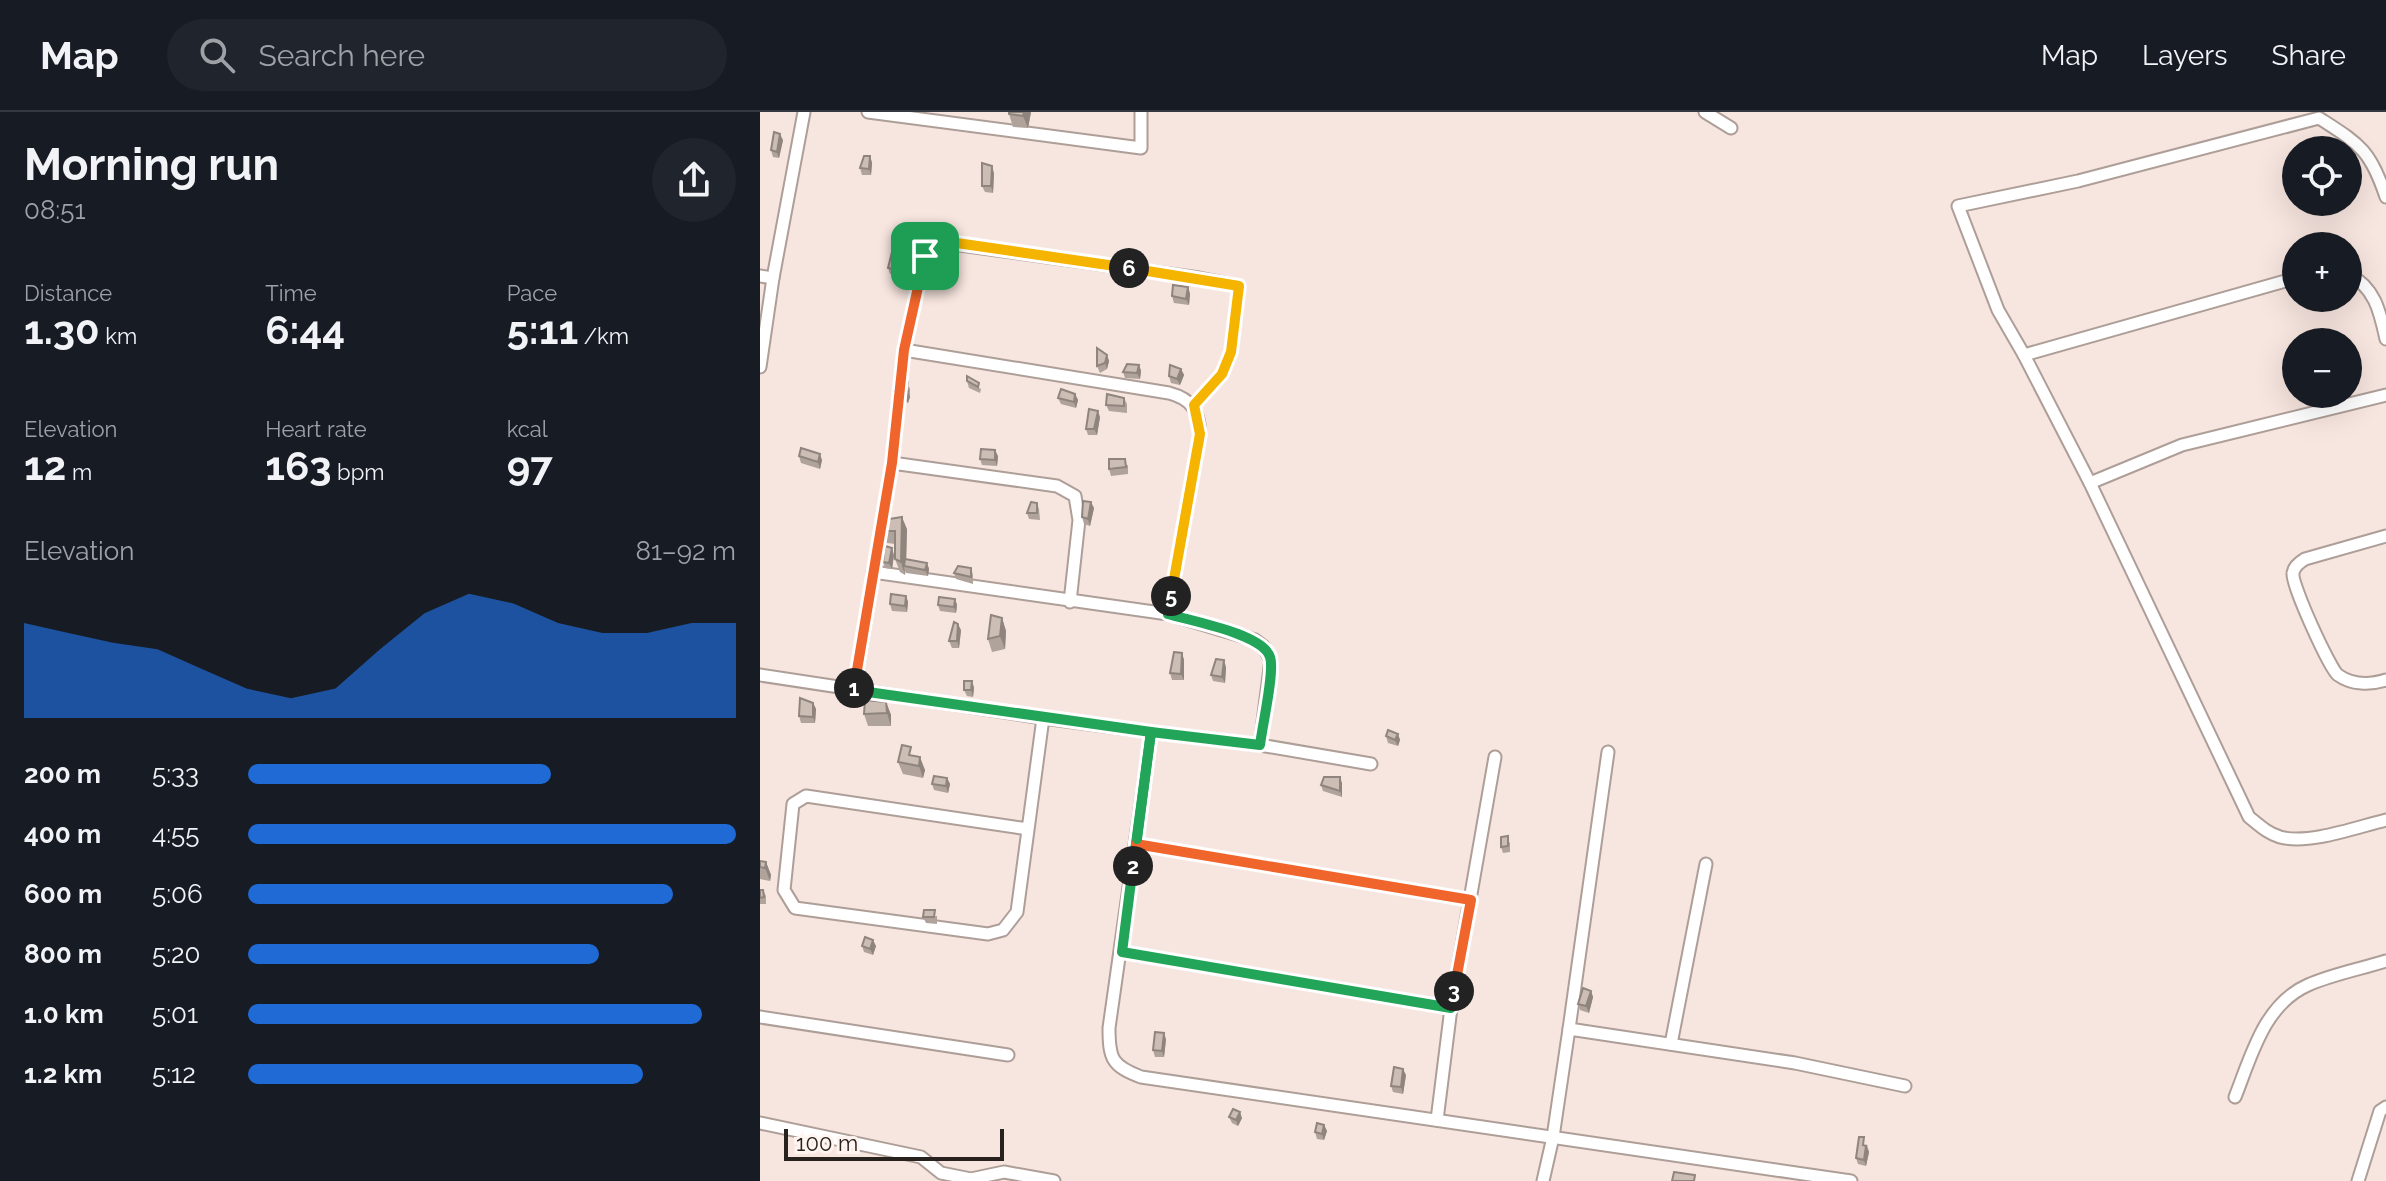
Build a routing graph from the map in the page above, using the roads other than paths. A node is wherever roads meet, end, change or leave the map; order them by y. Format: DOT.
graph roads {
  1 [pos="804,112"];
  2 [pos="868,112"];
  3 [pos="1141,112"];
  4 [pos="1705,112"];
  5 [pos="2319,115"];
  6 [pos="1731,128"];
  7 [pos="2386,197"];
  8 [pos="766,277"];
  9 [pos="2282,282"];
  10 [pos="2362,284"];
  11 [pos="2383,306"];
  12 [pos="2386,339"];
  13 [pos="904,350"];
  14 [pos="2024,355"];
  15 [pos="760,367"];
  16 [pos="2386,395"];
  17 [pos="1194,405"];
  18 [pos="892,463"];
  19 [pos="2090,483"];
  20 [pos="2386,536"];
  21 [pos="873,572"];
  22 [pos="1070,602"];
  23 [pos="1168,614"];
  24 [pos="760,675"];
  25 [pos="2386,680"];
  26 [pos="854,690"];
  27 [pos="1043,718"];
  28 [pos="1151,732"];
  29 [pos="1260,745"];
  30 [pos="1608,752"];
  31 [pos="1495,757"];
  32 [pos="1371,764"];
  33 [pos="2386,820"];
  34 [pos="1028,829"];
  35 [pos="1136,844"];
  36 [pos="1706,864"];
  37 [pos="1471,900"];
  38 [pos="1122,952"];
  39 [pos="2386,961"];
  40 [pos="1451,1008"];
  41 [pos="760,1017"];
  42 [pos="1569,1029"];
  43 [pos="1671,1044"];
  44 [pos="1008,1055"];
  45 [pos="1905,1086"];
  46 [pos="2235,1097"];
  47 [pos="2386,1107"];
  48 [pos="1437,1120"];
  49 [pos="760,1123"];
  50 [pos="1553,1137"];
  51 [pos="1054,1181"];
  52 [pos="1543,1181"];
  53 [pos="1851,1181"];
  54 [pos="2358,1181"];
  1 -- 8 [label="street"];
  2 -- 3 [label="street"];
  4 -- 6 [label="street"];
  5 -- 7 [label="street"];
  5 -- 14 [label="street"];
  8 -- 15 [label="street"];
  9 -- 14 [label="street"];
  10 -- 11 [label="street"];
  11 -- 12 [label="street"];
  13 -- 17 [label="street"];
  13 -- 17 [label="street"];
  13 -- 18 [label="street"];
  14 -- 19 [label="street"];
  16 -- 19 [label="street"];
  17 -- 23 [label="street"];
  18 -- 21 [label="street"];
  18 -- 22 [label="street"];
  19 -- 33 [label="street"];
  20 -- 25 [label="street"];
  21 -- 22 [label="street"];
  21 -- 26 [label="street"];
  22 -- 23 [label="street"];
  23 -- 29 [label="street"];
  24 -- 26 [label="street"];
  26 -- 27 [label="street"];
  27 -- 28 [label="street"];
  27 -- 34 [label="street"];
  28 -- 29 [label="street"];
  28 -- 35 [label="street"];
  29 -- 32 [label="street"];
  30 -- 42 [label="street"];
  31 -- 37 [label="street"];
  34 -- 34 [label="street"];
  35 -- 37 [label="street"];
  35 -- 38 [label="street"];
  36 -- 43 [label="street"];
  37 -- 40 [label="street"];
  38 -- 40 [label="street"];
  38 -- 48 [label="street"];
  39 -- 46 [label="street"];
  40 -- 48 [label="street"];
  41 -- 44 [label="street"];
  42 -- 43 [label="street"];
  42 -- 50 [label="street"];
  43 -- 45 [label="street"];
  47 -- 54 [label="street"];
  48 -- 50 [label="street"];
  49 -- 51 [label="street"];
  50 -- 52 [label="street"];
  50 -- 53 [label="street"];
}
